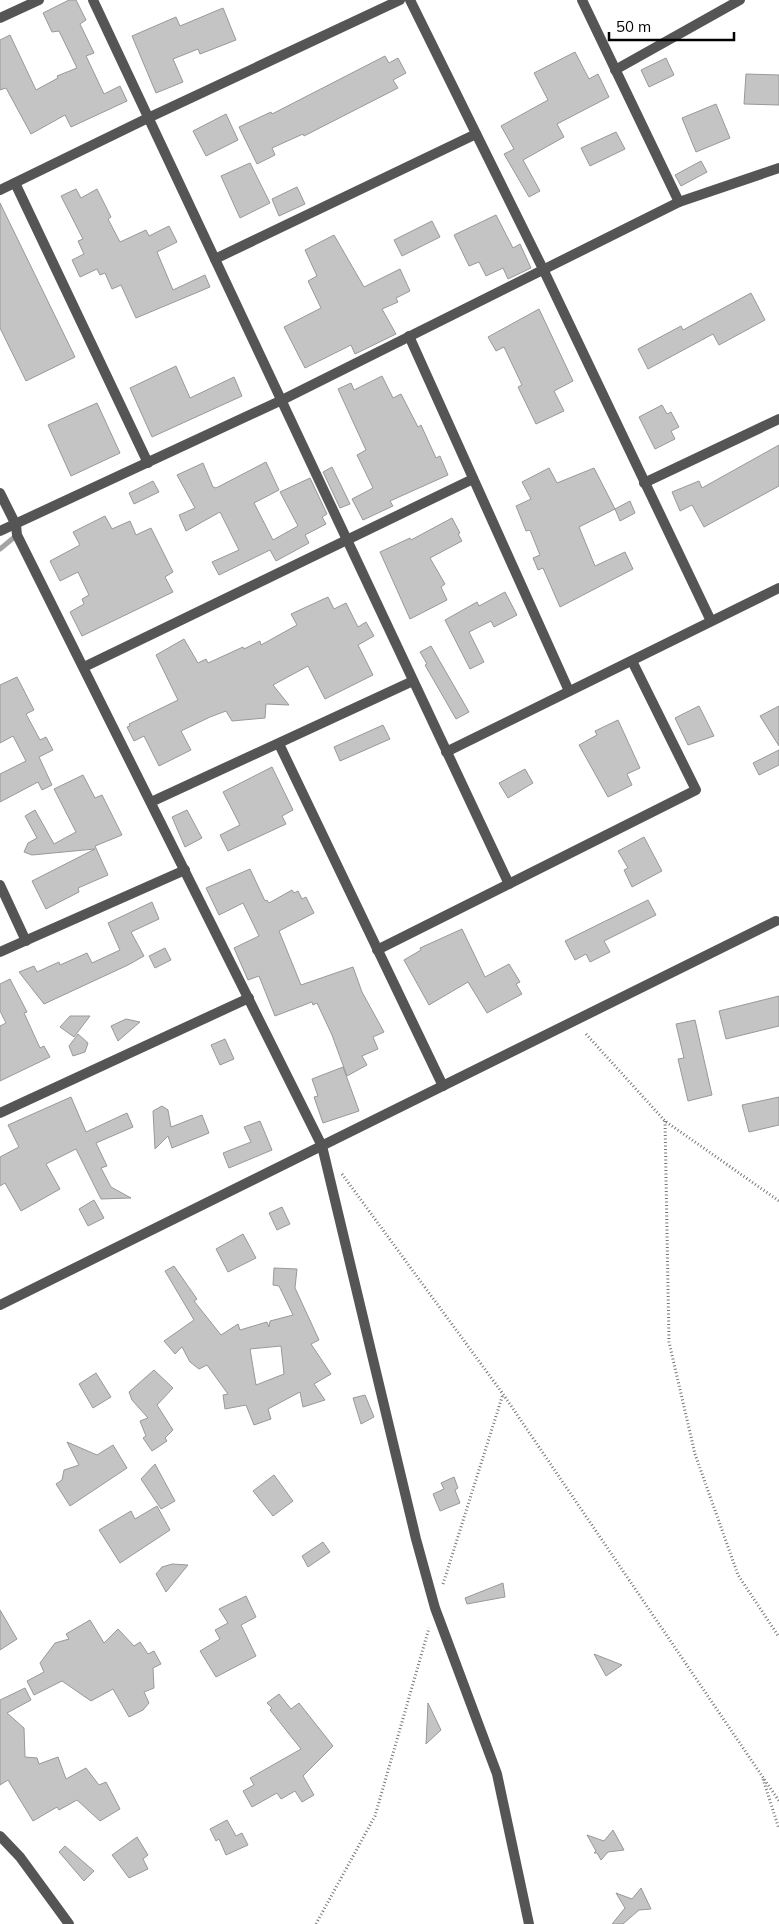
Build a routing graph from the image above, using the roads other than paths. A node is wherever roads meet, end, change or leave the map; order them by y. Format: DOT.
graph roads {
  1 [pos="39,0"];
  2 [pos="93,0"];
  3 [pos="400,0"];
  4 [pos="410,0"];
  5 [pos="582,0"];
  6 [pos="740,0"];
  7 [pos="0,18"];
  8 [pos="615,70"];
  9 [pos="148,118"];
  10 [pos="476,134"];
  11 [pos="779,168"];
  12 [pos="14,183"];
  13 [pos="0,190"];
  14 [pos="679,202"];
  15 [pos="215,259"];
  16 [pos="544,271"];
  17 [pos="409,336"];
  18 [pos="282,400"];
  19 [pos="779,419"];
  20 [pos="148,463"];
  21 [pos="472,478"];
  22 [pos="644,483"];
  23 [pos="0,492"];
  24 [pos="16,525"];
  25 [pos="0,531"];
  26 [pos="347,540"];
  27 [pos="779,588"];
  28 [pos="711,621"];
  29 [pos="632,661"];
  30 [pos="84,667"];
  31 [pos="413,681"];
  32 [pos="569,692"];
  33 [pos="279,744"];
  34 [pos="446,752"];
  35 [pos="152,802"];
  36 [pos="185,870"];
  37 [pos="509,884"];
  38 [pos="0,885"];
  39 [pos="776,921"];
  40 [pos="26,941"];
  41 [pos="377,950"];
  42 [pos="0,952"];
  43 [pos="249,998"];
  44 [pos="443,1086"];
  45 [pos="0,1113"];
  46 [pos="322,1146"];
  47 [pos="0,1305"];
  48 [pos="0,1836"];
  49 [pos="69,1924"];
  50 [pos="530,1924"];
  1 -- 7 [label="street"];
  2 -- 9 [label="street"];
  3 -- 9 [label="street"];
  4 -- 10 [label="street"];
  5 -- 8 [label="street"];
  6 -- 8 [label="street"];
  8 -- 14 [label="street"];
  9 -- 12 [label="street"];
  9 -- 15 [label="street"];
  10 -- 15 [label="street"];
  10 -- 16 [label="street"];
  11 -- 14 [label="street"];
  12 -- 13 [label="street"];
  12 -- 20 [label="street"];
  14 -- 16 [label="street"];
  15 -- 18 [label="street"];
  16 -- 17 [label="street"];
  16 -- 22 [label="street"];
  17 -- 18 [label="street"];
  17 -- 21 [label="street"];
  18 -- 20 [label="street"];
  18 -- 26 [label="street"];
  19 -- 22 [label="street"];
  20 -- 24 [label="street"];
  21 -- 26 [label="street"];
  21 -- 32 [label="street"];
  22 -- 28 [label="street"];
  23 -- 24 [label="street"];
  24 -- 25 [label="street"];
  24 -- 30 [label="street"];
  26 -- 30 [label="street"];
  26 -- 31 [label="street"];
  27 -- 28 [label="street"];
  28 -- 29 [label="street"];
  29 -- 32 [label="street"];
  29 -- 37 [label="street"];
  30 -- 35 [label="street"];
  31 -- 33 [label="street"];
  31 -- 34 [label="street"];
  32 -- 34 [label="street"];
  33 -- 35 [label="street"];
  33 -- 41 [label="street"];
  34 -- 37 [label="street"];
  35 -- 36 [label="street"];
  36 -- 40 [label="street"];
  36 -- 43 [label="street"];
  37 -- 41 [label="street"];
  38 -- 40 [label="street"];
  39 -- 44 [label="street"];
  40 -- 42 [label="street"];
  41 -- 44 [label="street"];
  43 -- 45 [label="street"];
  43 -- 46 [label="street"];
  44 -- 46 [label="street"];
  46 -- 47 [label="street"];
  46 -- 50 [label="street"];
  48 -- 49 [label="street"];
}
